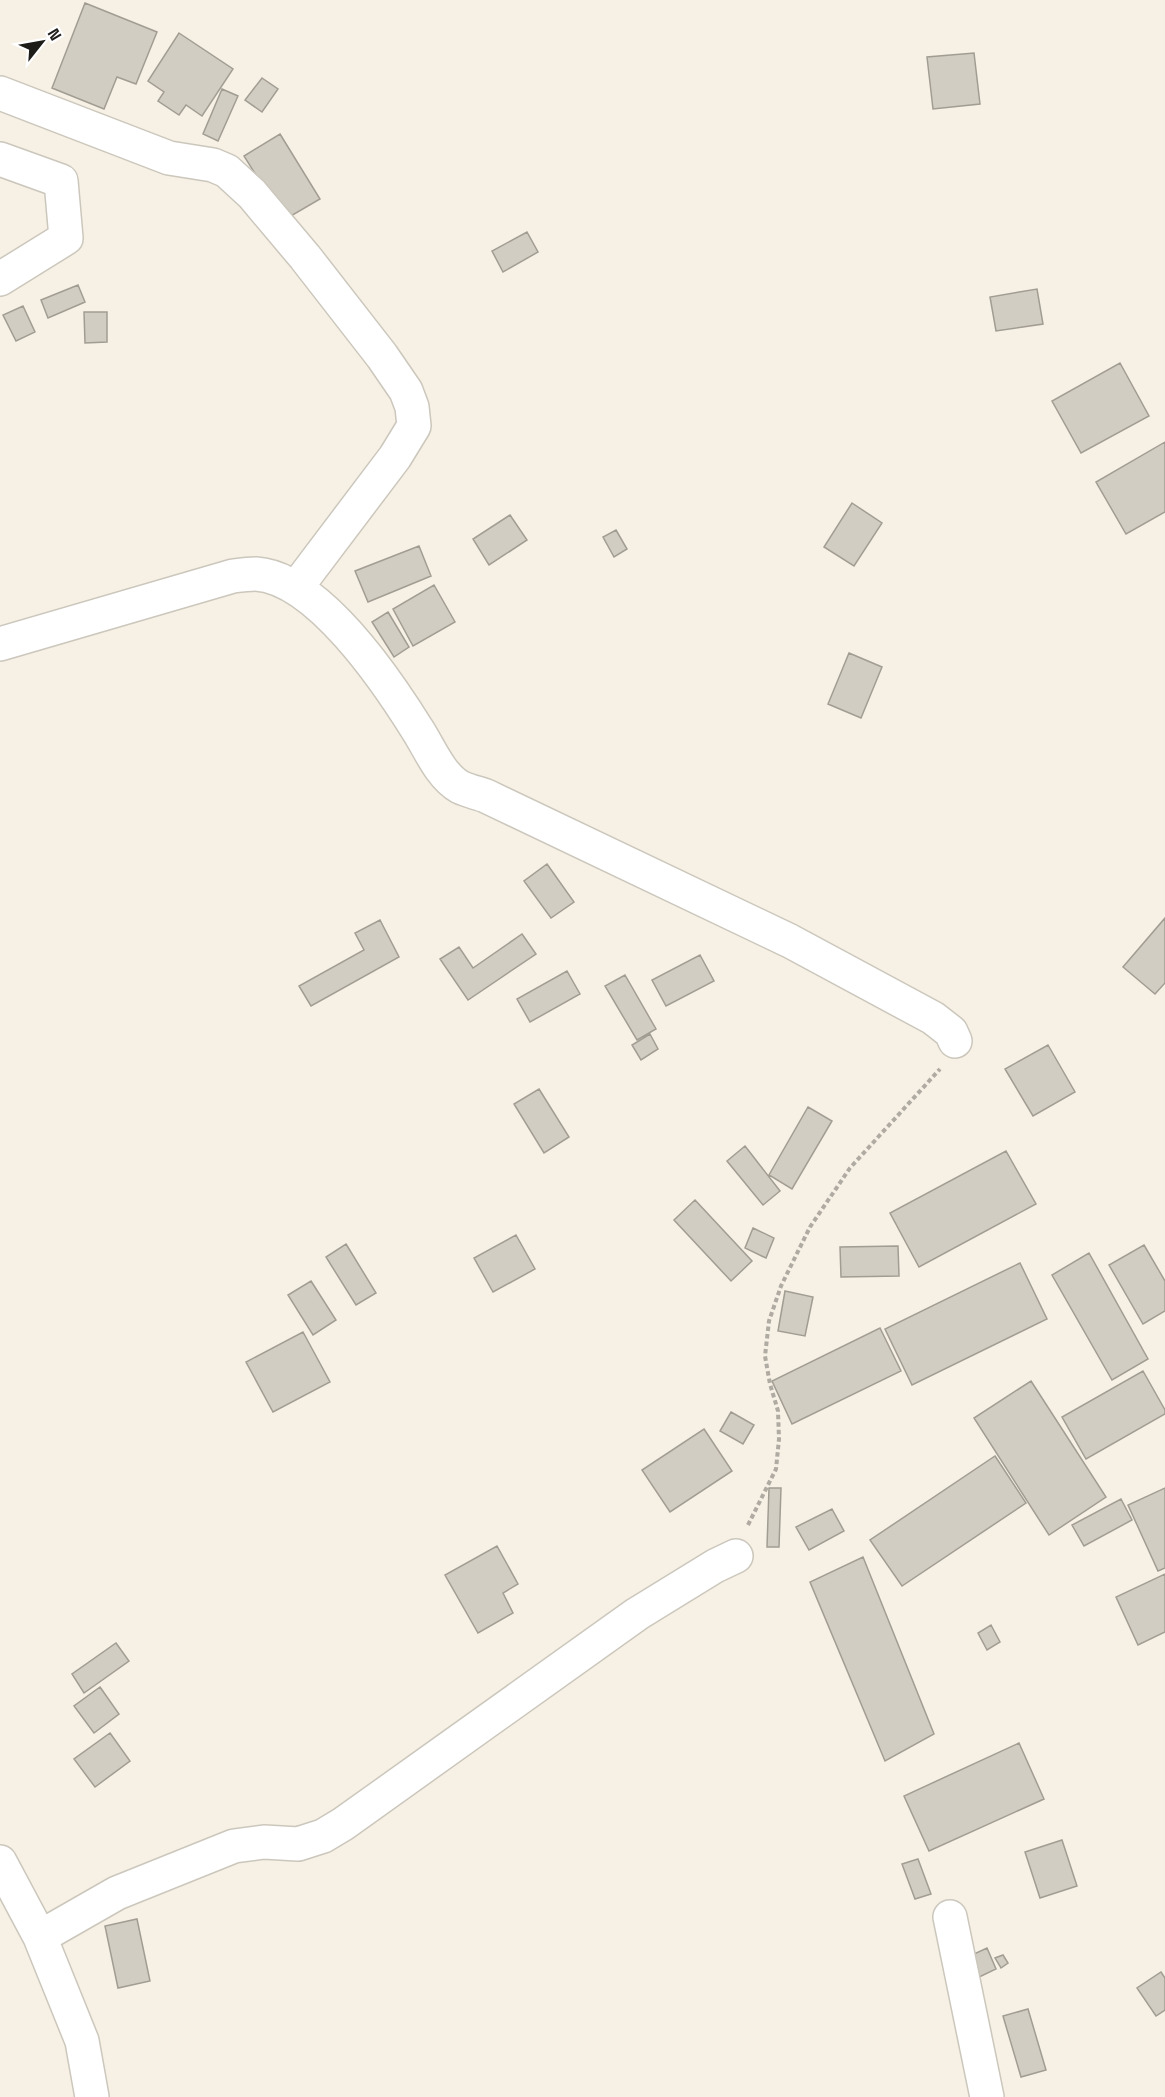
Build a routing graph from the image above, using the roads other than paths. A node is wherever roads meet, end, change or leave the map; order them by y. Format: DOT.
graph roads {
  1 [pos="0,93"];
  2 [pos="0,159"];
  3 [pos="0,279"];
  4 [pos="296,588"];
  5 [pos="0,644"];
  6 [pos="955,1041"];
  7 [pos="736,1556"];
  8 [pos="0,1863"];
  9 [pos="950,1917"];
  10 [pos="40,1937"];
  11 [pos="92,2097"];
  12 [pos="987,2097"];
  1 -- 4 [label="street"];
  2 -- 3 [label="street"];
  4 -- 5 [label="street"];
  4 -- 6 [label="street"];
  7 -- 10 [label="street"];
  8 -- 10 [label="street"];
  9 -- 12 [label="street"];
  10 -- 11 [label="street"];
}
